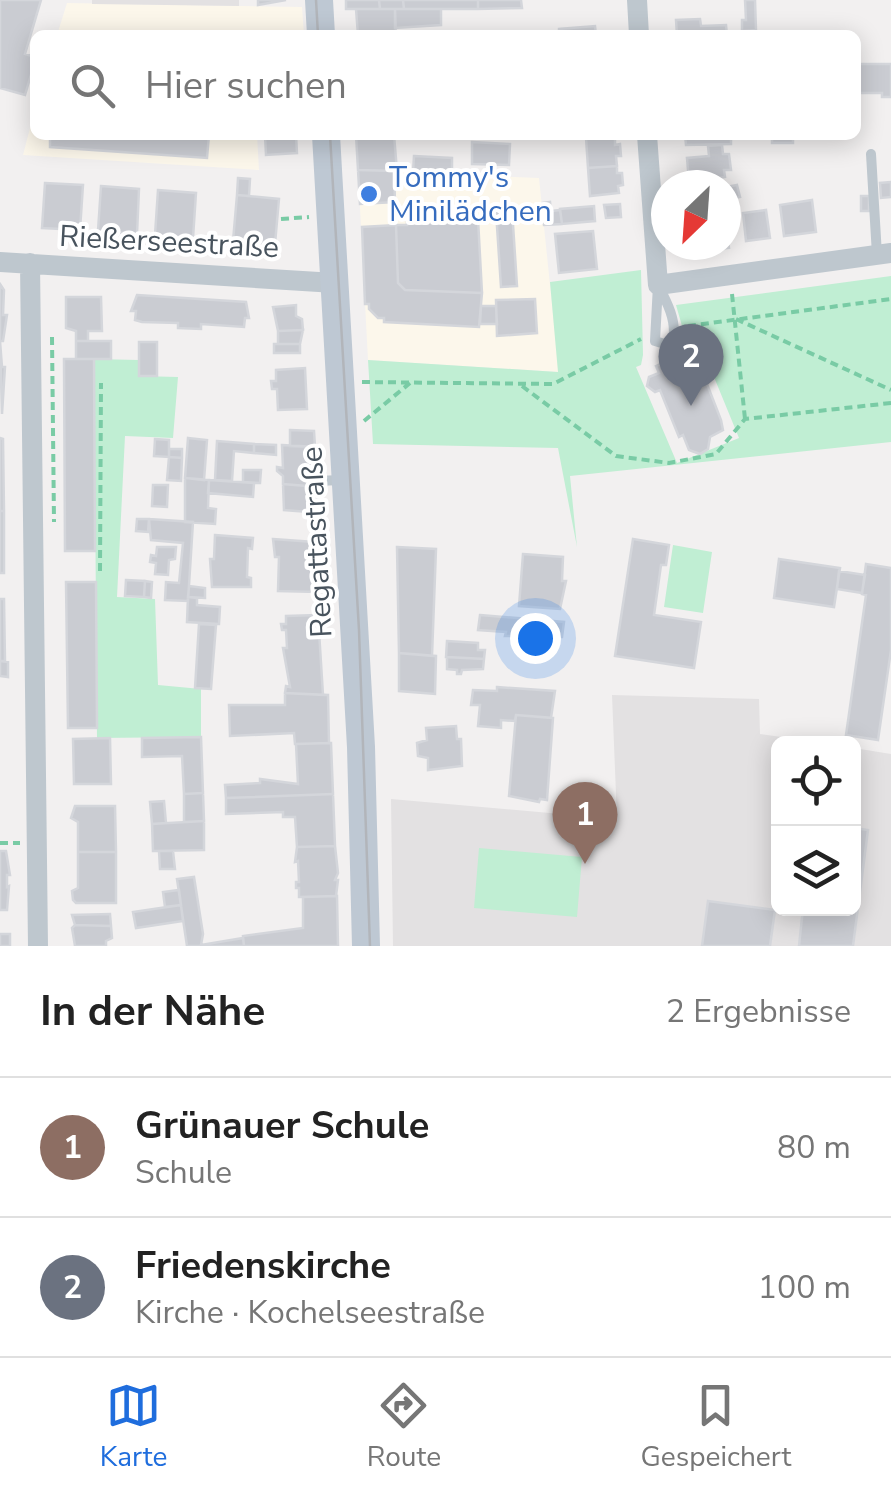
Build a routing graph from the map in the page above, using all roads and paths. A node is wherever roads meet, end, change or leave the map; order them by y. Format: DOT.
graph roads {
  1 [pos="318,0"];
  2 [pos="637,0"];
  3 [pos="321,30"];
  4 [pos="640,30"];
  5 [pos="326,140"];
  6 [pos="647,140"];
  7 [pos="871,154"];
  8 [pos="318,216"];
  9 [pos="281,219"];
  10 [pos="884,254"];
  11 [pos="0,262"];
  12 [pos="30,264"];
  13 [pos="730,277"];
  14 [pos="335,283"];
  15 [pos="658,285"];
  16 [pos="891,299"];
  17 [pos="735,319"];
  18 [pos="674,328"];
  19 [pos="654,331"];
  20 [pos="101,382"];
  21 [pos="362,382"];
  22 [pos="410,382"];
  23 [pos="520,385"];
  24 [pos="891,390"];
  25 [pos="891,403"];
  26 [pos="745,419"];
  27 [pos="364,421"];
  28 [pos="346,480"];
  29 [pos="318,481"];
  30 [pos="100,570"];
  31 [pos="38,946"];
  32 [pos="366,946"];
  1 -- 3 [label="main road"];
  2 -- 4 [label="street"];
  5 -- 14 [label="main road, Regattastraße"];
  6 -- 15 [label="street"];
  7 -- 10 [label="lane"];
  8 -- 9 [label="path"];
  10 -- 13 [label="street"];
  11 -- 12 [label="street, Rießerseestraße"];
  12 -- 14 [label="street, Rießerseestraße"];
  12 -- 31 [label="street"];
  13 -- 15 [label="street"];
  13 -- 17 [label="path"];
  14 -- 28 [label="main road, Regattastraße"];
  15 -- 18 [label="lane"];
  15 -- 19 [label="lane"];
  16 -- 17 [label="path"];
  17 -- 18 [label="path"];
  17 -- 24 [label="path"];
  17 -- 26 [label="path"];
  18 -- 19 [label="lane"];
  19 -- 23 [label="path"];
  20 -- 30 [label="path"];
  21 -- 22 [label="path"];
  22 -- 23 [label="path"];
  22 -- 27 [label="path"];
  23 -- 26 [label="path"];
  25 -- 26 [label="path"];
  28 -- 29 [label="lane"];
  28 -- 32 [label="main road, Regattastraße"];
}
